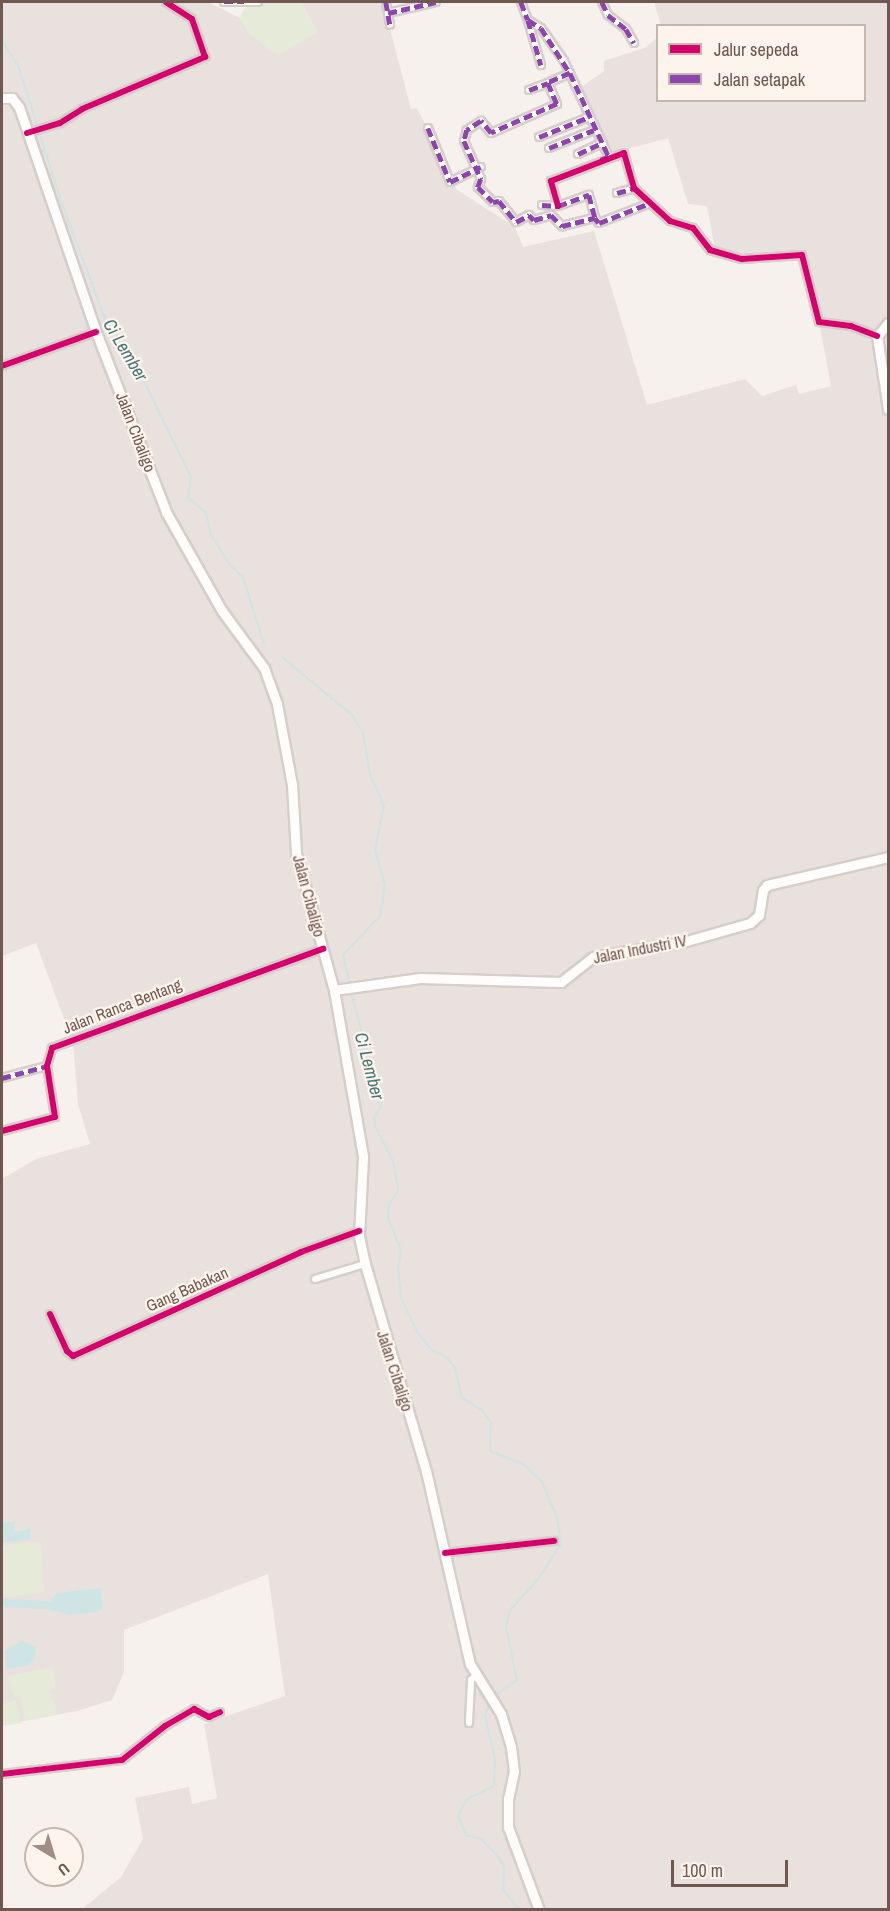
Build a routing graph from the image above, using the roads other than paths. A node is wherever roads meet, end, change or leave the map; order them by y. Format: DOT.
graph roads {
  1 [pos="166,2"];
  2 [pos="224,2"];
  3 [pos="258,2"];
  4 [pos="386,2"];
  5 [pos="436,2"];
  6 [pos="521,2"];
  7 [pos="602,2"];
  8 [pos="245,3"];
  9 [pos="388,13"];
  10 [pos="528,20"];
  11 [pos="390,25"];
  12 [pos="634,43"];
  13 [pos="541,65"];
  14 [pos="570,73"];
  15 [pos="548,83"];
  16 [pos="529,90"];
  17 [pos="2,98"];
  18 [pos="589,117"];
  19 [pos="428,128"];
  20 [pos="594,130"];
  21 [pos="32,132"];
  22 [pos="539,137"];
  23 [pos="602,143"];
  24 [pos="549,148"];
  25 [pos="578,153"];
  26 [pos="609,157"];
  27 [pos="479,168"];
  28 [pos="634,188"];
  29 [pos="617,193"];
  30 [pos="651,203"];
  31 [pos="542,205"];
  32 [pos="558,206"];
  33 [pos="595,218"];
  34 [pos="888,323"];
  35 [pos="96,332"];
  36 [pos="877,336"];
  37 [pos="2,366"];
  38 [pos="888,408"];
  39 [pos="888,857"];
  40 [pos="324,949"];
  41 [pos="334,990"];
  42 [pos="47,1066"];
  43 [pos="2,1078"];
  44 [pos="2,1131"];
  45 [pos="359,1231"];
  46 [pos="365,1264"];
  47 [pos="315,1280"];
  48 [pos="50,1314"];
  49 [pos="554,1541"];
  50 [pos="445,1553"];
  51 [pos="475,1676"];
  52 [pos="220,1712"];
  53 [pos="469,1723"];
  54 [pos="2,1774"];
  55 [pos="539,1910"];
  1 -- 21 [label="street"];
  2 -- 8 [label="street"];
  3 -- 8 [label="street"];
  4 -- 9 [label="street"];
  5 -- 9 [label="street"];
  6 -- 10 [label="street"];
  7 -- 12 [label="street"];
  9 -- 11 [label="street"];
  10 -- 13 [label="street"];
  10 -- 14 [label="street"];
  14 -- 15 [label="street"];
  14 -- 18 [label="street"];
  15 -- 16 [label="street"];
  15 -- 27 [label="street"];
  17 -- 21 [label="main road, Jalan Cibaligo"];
  18 -- 20 [label="street"];
  18 -- 22 [label="street"];
  19 -- 27 [label="street"];
  20 -- 23 [label="street"];
  20 -- 24 [label="street"];
  21 -- 35 [label="main road, Jalan Cibaligo"];
  23 -- 25 [label="street"];
  23 -- 26 [label="street"];
  26 -- 28 [label="street"];
  26 -- 32 [label="street"];
  27 -- 33 [label="street"];
  28 -- 29 [label="street"];
  28 -- 30 [label="street"];
  30 -- 33 [label="street"];
  30 -- 36 [label="street"];
  31 -- 32 [label="street"];
  32 -- 33 [label="street"];
  34 -- 36 [label="main road"];
  35 -- 37 [label="street"];
  35 -- 40 [label="main road, Jalan Cibaligo"];
  36 -- 38 [label="main road"];
  39 -- 41 [label="main road, Jalan Industri IV"];
  40 -- 41 [label="main road, Jalan Cibaligo"];
  40 -- 42 [label="street, Jalan Ranca Bentang"];
  41 -- 45 [label="main road, Jalan Cibaligo"];
  42 -- 43 [label="street"];
  42 -- 44 [label="street"];
  45 -- 46 [label="main road, Jalan Cibaligo"];
  45 -- 48 [label="street, Gang Babakan"];
  46 -- 47 [label="street"];
  46 -- 50 [label="main road, Jalan Cibaligo"];
  49 -- 50 [label="street"];
  50 -- 51 [label="main road, Jalan Cibaligo"];
  51 -- 53 [label="street"];
  51 -- 55 [label="main road, Jalan Cibaligo"];
  52 -- 54 [label="street"];
}
